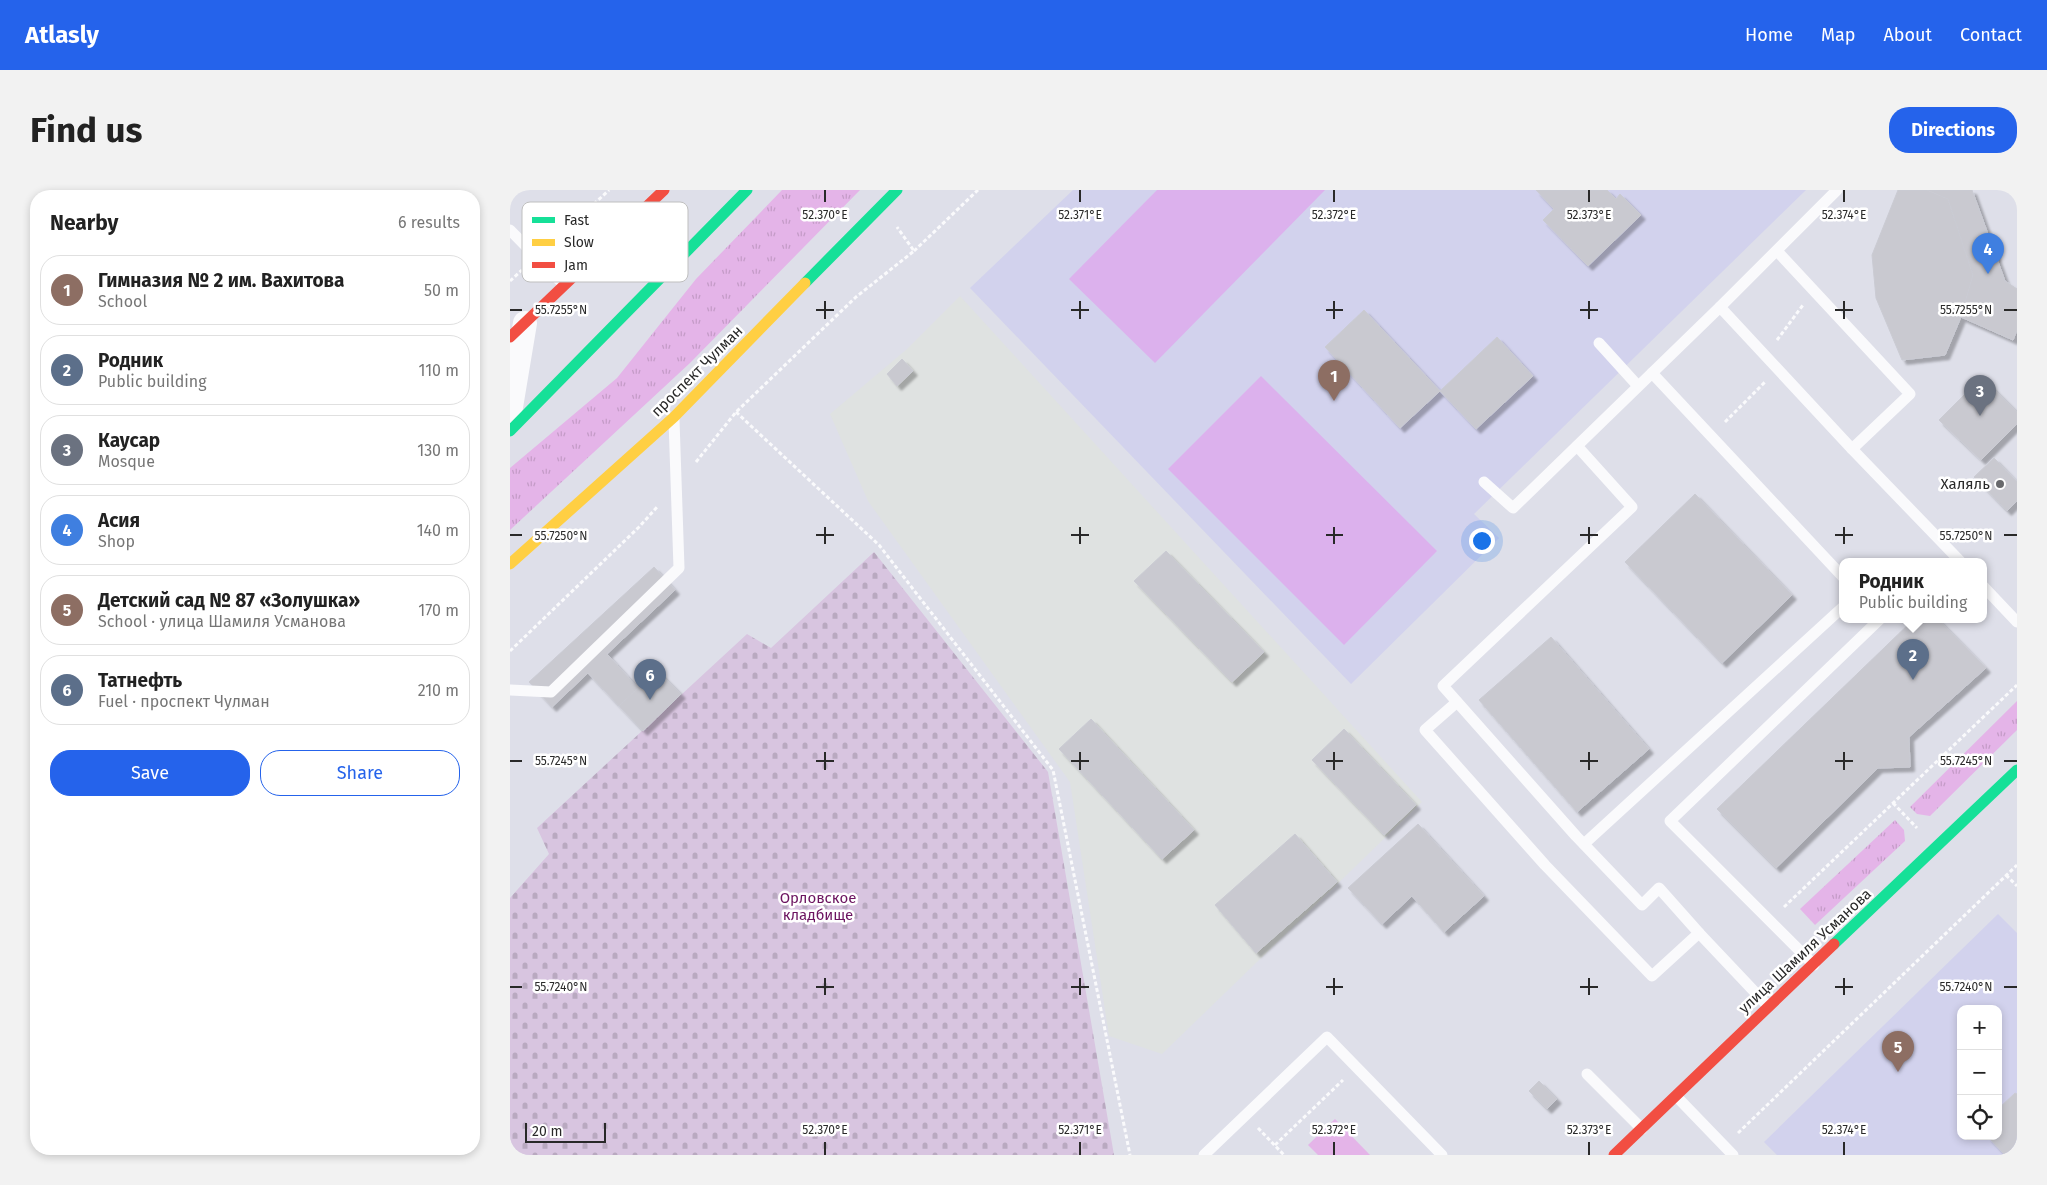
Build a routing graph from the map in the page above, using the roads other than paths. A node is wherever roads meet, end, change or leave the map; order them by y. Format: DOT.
graph roads {
  1 [pos="664,190"];
  2 [pos="747,190"];
  3 [pos="897,190"];
  4 [pos="1838,190"];
  5 [pos="651,202"];
  6 [pos="510,230"];
  7 [pos="522,242"];
  8 [pos="688,250"];
  9 [pos="1776,251"];
  10 [pos="561,282"];
  11 [pos="567,282"];
  12 [pos="657,282"];
  13 [pos="564,285"];
  14 [pos="1720,307"];
  15 [pos="517,330"];
  16 [pos="1599,343"];
  17 [pos="1652,373"];
  18 [pos="1638,386"];
  19 [pos="510,413"];
  20 [pos="674,417"];
  21 [pos="510,431"];
  22 [pos="1577,446"];
  23 [pos="1852,449"];
  24 [pos="1484,482"];
  25 [pos="1957,558"];
  26 [pos="510,564"];
  27 [pos="1839,573"];
  28 [pos="1987,590"];
  29 [pos="1839,611"];
  30 [pos="2017,622"];
  31 [pos="1876,623"];
  32 [pos="510,690"];
  33 [pos="1457,702"];
  34 [pos="2017,770"];
  35 [pos="1584,844"];
  36 [pos="1699,933"];
  37 [pos="1814,965"];
  38 [pos="1768,1006"];
  39 [pos="1587,1074"];
  40 [pos="1676,1096"];
  41 [pos="1642,1129"];
  42 [pos="1204,1155"];
  43 [pos="1442,1155"];
  44 [pos="1614,1155"];
  45 [pos="1733,1155"];
  1 -- 5 [label="main road"];
  2 -- 8 [label="main road"];
  3 -- 20 [label="main road, проспект Чулман"];
  4 -- 9 [label="lane"];
  6 -- 7 [label="lane"];
  9 -- 14 [label="lane"];
  9 -- 23 [label="lane"];
  10 -- 13 [label="lane"];
  11 -- 13 [label="main road"];
  12 -- 21 [label="main road"];
  13 -- 15 [label="main road"];
  14 -- 17 [label="lane"];
  14 -- 23 [label="lane"];
  15 -- 19 [label="street"];
  16 -- 18 [label="lane"];
  17 -- 18 [label="lane"];
  17 -- 27 [label="lane"];
  18 -- 22 [label="lane"];
  20 -- 26 [label="main road, проспект Чулман"];
  20 -- 32 [label="lane"];
  22 -- 24 [label="lane"];
  22 -- 33 [label="lane"];
  23 -- 25 [label="lane"];
  28 -- 30 [label="lane"];
  29 -- 35 [label="lane"];
  31 -- 37 [label="lane"];
  33 -- 35 [label="lane"];
  33 -- 36 [label="lane"];
  34 -- 37 [label="main road, улица Шамиля Усманова"];
  35 -- 36 [label="lane"];
  36 -- 38 [label="lane"];
  37 -- 38 [label="main road, улица Шамиля Усманова"];
  38 -- 40 [label="main road, улица Шамиля Усманова"];
  39 -- 41 [label="lane"];
  40 -- 41 [label="main road, улица Шамиля Усманова"];
  40 -- 45 [label="lane"];
  41 -- 44 [label="main road, улица Шамиля Усманова"];
  42 -- 43 [label="lane"];
}
